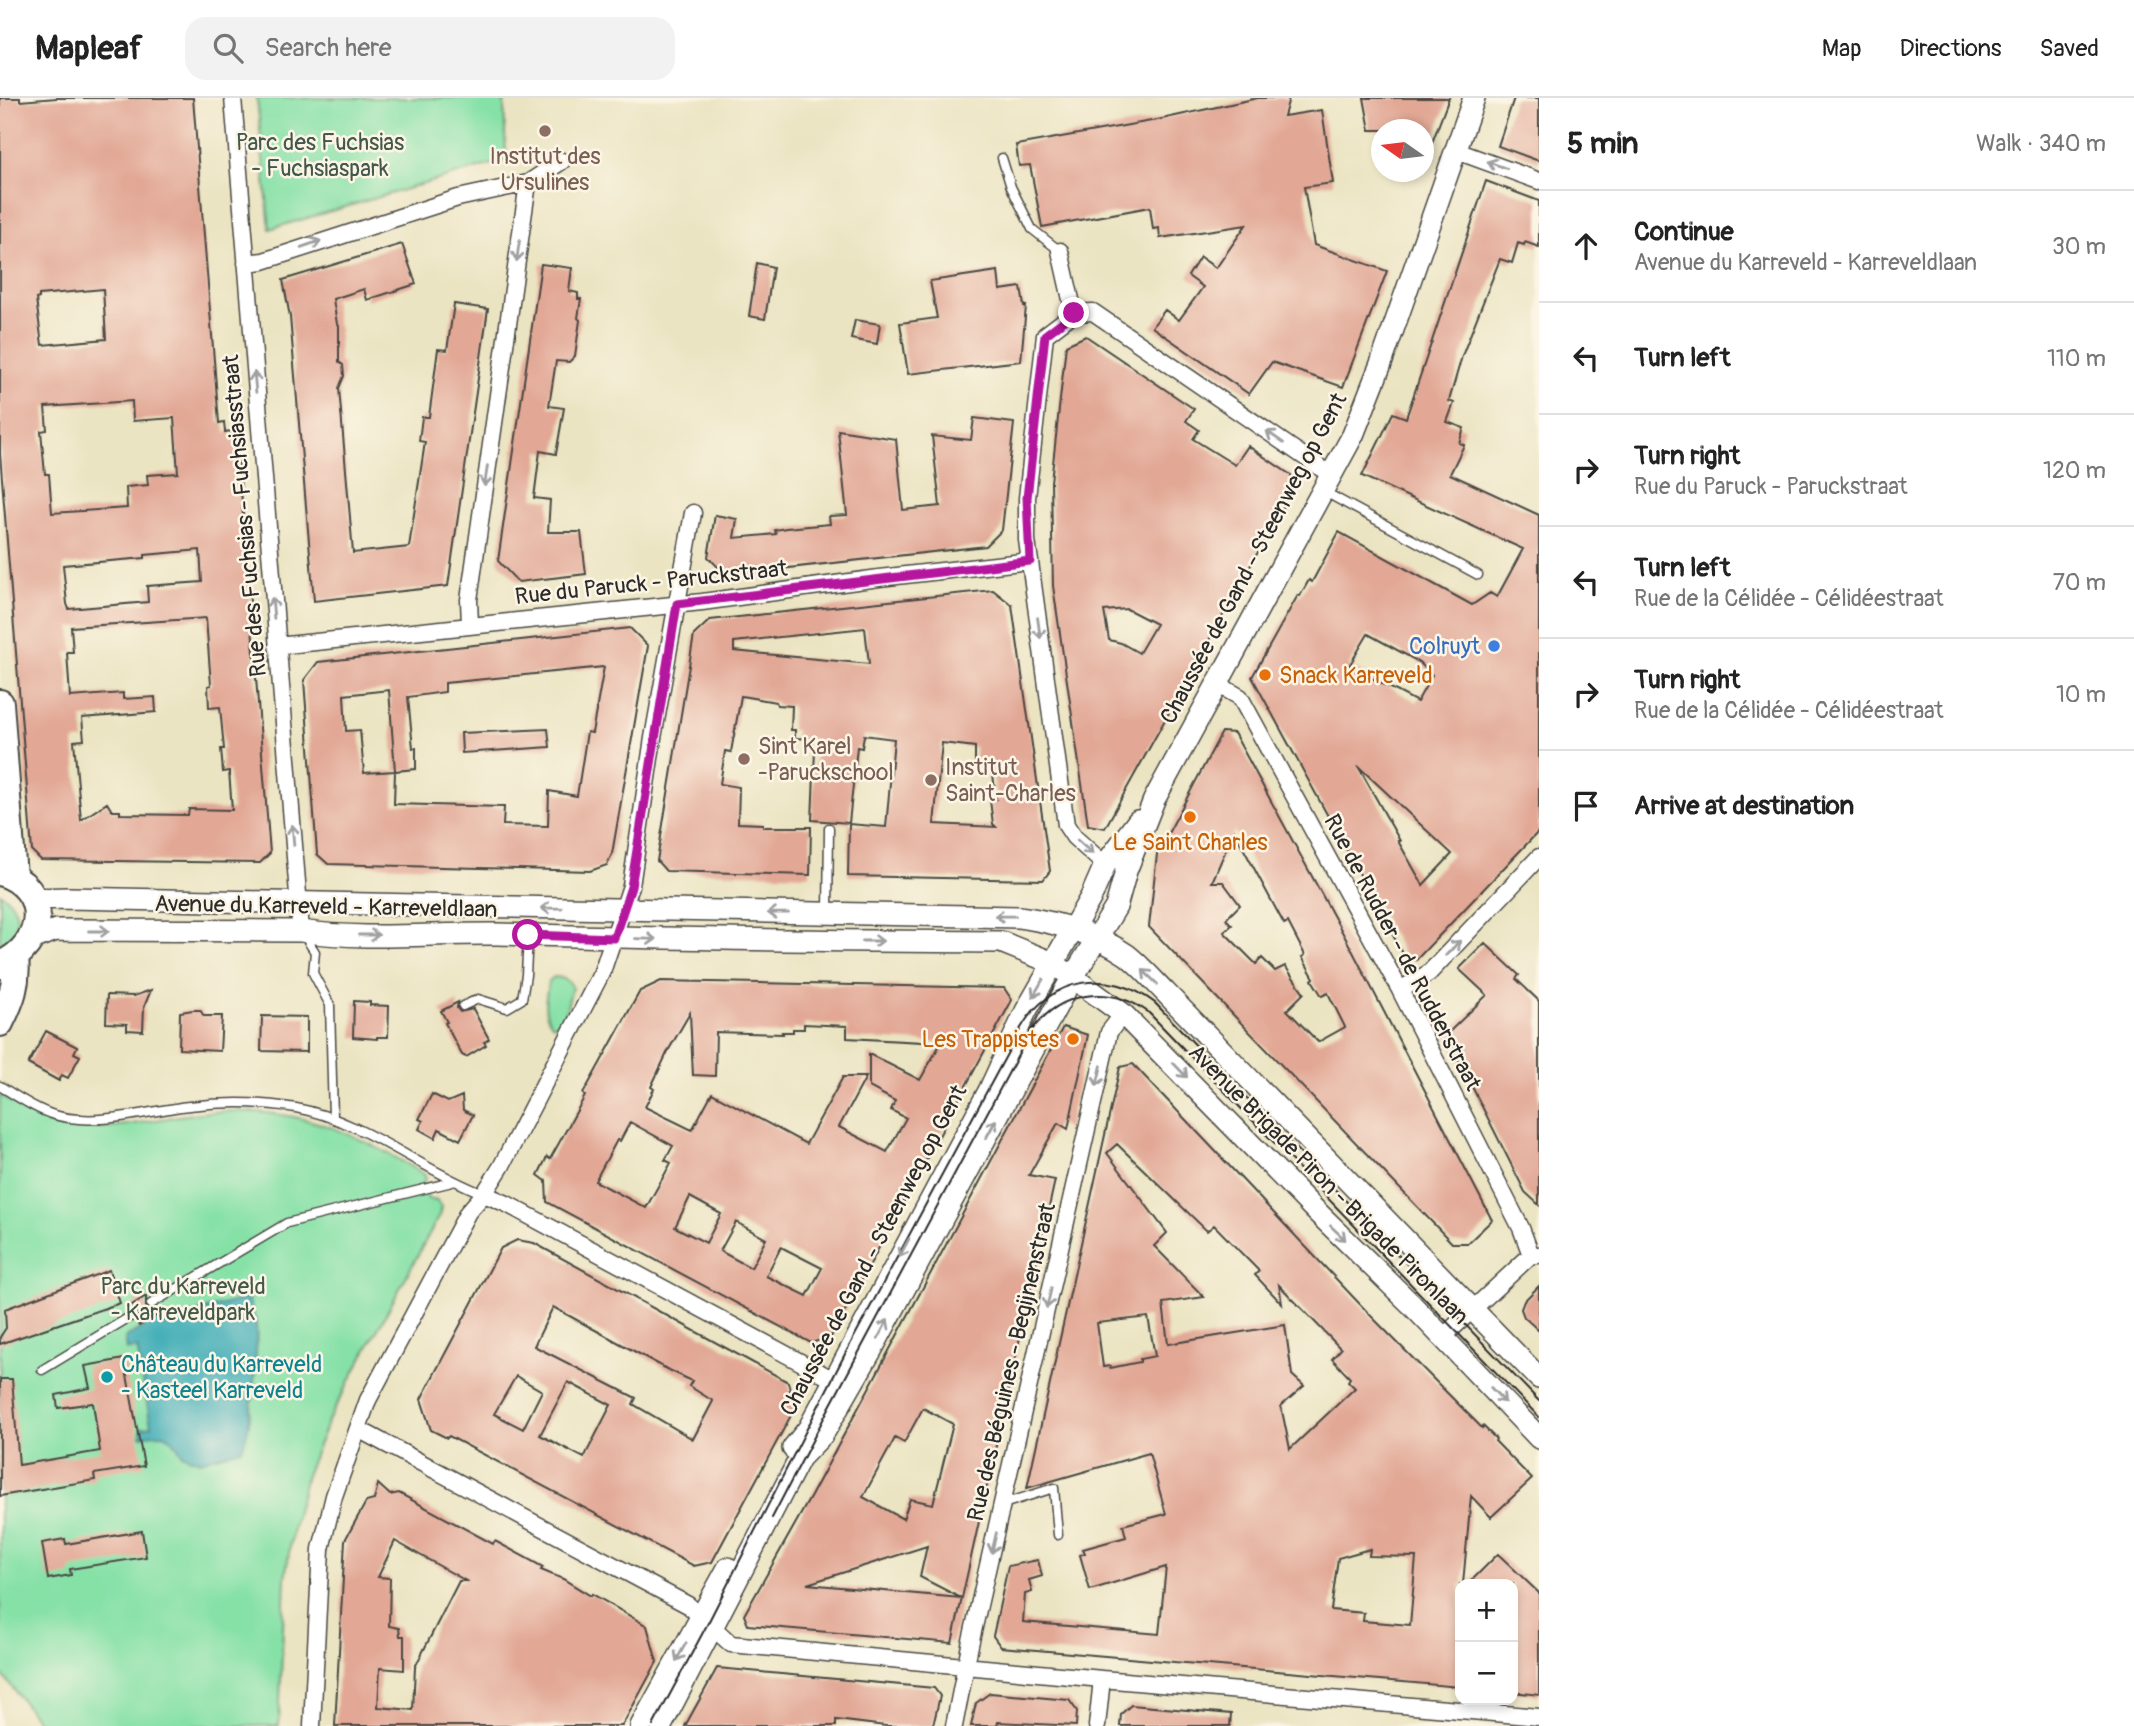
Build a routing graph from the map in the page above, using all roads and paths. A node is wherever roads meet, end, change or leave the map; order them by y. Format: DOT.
graph roads {
  1 [pos="233,98"];
  2 [pos="1474,98"];
  3 [pos="1454,150"];
  4 [pos="1002,158"];
  5 [pos="562,161"];
  6 [pos="1539,181"];
  7 [pos="528,183"];
  8 [pos="1060,251"];
  9 [pos="246,263"];
  10 [pos="1074,313"];
  11 [pos="1327,483"];
  12 [pos="693,513"];
  13 [pos="1030,561"];
  14 [pos="1478,575"];
  15 [pos="677,604"];
  16 [pos="470,625"];
  17 [pos="277,646"];
  18 [pos="1217,684"];
  19 [pos="0,703"];
  20 [pos="1154,800"];
  21 [pos="829,828"];
  22 [pos="1539,857"];
  23 [pos="1105,865"];
  24 [pos="6,874"];
  25 [pos="33,899"];
  26 [pos="298,903"];
  27 [pos="622,909"];
  28 [pos="828,913"];
  29 [pos="1072,929"];
  30 [pos="301,931"];
  31 [pos="528,935"];
  32 [pos="614,938"];
  33 [pos="1097,938"];
  34 [pos="16,954"];
  35 [pos="1053,963"];
  36 [pos="1074,976"];
  37 [pos="1400,990"];
  38 [pos="463,1006"];
  39 [pos="1123,1014"];
  40 [pos="0,1023"];
  41 [pos="0,1086"];
  42 [pos="332,1117"];
  43 [pos="452,1182"];
  44 [pos="484,1194"];
  45 [pos="1535,1255"];
  46 [pos="151,1304"];
  47 [pos="1473,1309"];
  48 [pos="133,1315"];
  49 [pos="1443,1337"];
  50 [pos="41,1370"];
  51 [pos="1539,1378"];
  52 [pos="841,1384"];
  53 [pos="358,1429"];
  54 [pos="1539,1438"];
  55 [pos="1003,1504"];
  56 [pos="1058,1535"];
  57 [pos="707,1623"];
  58 [pos="966,1666"];
  59 [pos="1102,1679"];
  60 [pos="1530,1720"];
  61 [pos="312,1726"];
  62 [pos="641,1726"];
  63 [pos="661,1726"];
  64 [pos="954,1726"];
  65 [pos="1097,1726"];
  1 -- 9 [label="street, Rue des Fuchsias - Fuchsiasstraat"];
  2 -- 3 [label="street, Chaussée de Gand - Steenweg op Gent"];
  6 -- 3 [label="street, one-way"];
  3 -- 11 [label="street, Chaussée de Gand - Steenweg op Gent"];
  4 -- 8 [label="lane"];
  5 -- 7 [label="street"];
  9 -- 7 [label="street, one-way"];
  7 -- 16 [label="street, one-way"];
  8 -- 10 [label="street"];
  17 -- 9 [label="street, Rue des Fuchsias - Fuchsiasstraat, one-way"];
  11 -- 10 [label="street, one-way"];
  10 -- 13 [label="street"];
  11 -- 14 [label="lane"];
  11 -- 18 [label="street, Chaussée de Gand - Steenweg op Gent"];
  12 -- 15 [label="street"];
  13 -- 15 [label="street, Rue du Paruck - Paruckstraat"];
  13 -- 23 [label="street, one-way"];
  15 -- 16 [label="street, Rue du Paruck - Paruckstraat"];
  15 -- 27 [label="street"];
  16 -- 17 [label="street, Rue du Paruck - Paruckstraat"];
  26 -- 17 [label="street, Rue des Fuchsias - Fuchsiasstraat, one-way"];
  18 -- 20 [label="street, Chaussée de Gand - Steenweg op Gent"];
  18 -- 37 [label="street, Rue de Rudder - de Rudderstraat"];
  19 -- 24 [label="main road"];
  20 -- 23 [label="street, Chaussée de Gand - Steenweg op Gent"];
  20 -- 33 [label="street, Chaussée de Gand - Steenweg op Gent"];
  21 -- 28 [label="lane"];
  37 -- 22 [label="street, one-way"];
  23 -- 29 [label="street, Chaussée de Gand - Steenweg op Gent"];
  24 -- 25 [label="main road"];
  25 -- 26 [label="street, Avenue du Karreveld - Karreveldlaan"];
  25 -- 34 [label="main road"];
  27 -- 26 [label="street, Avenue du Karreveld - Karreveldlaan, one-way"];
  26 -- 30 [label="street, Rue des Fuchsias - Fuchsiasstraat"];
  28 -- 27 [label="street, Avenue du Karreveld - Karreveldlaan, one-way"];
  27 -- 32 [label="street"];
  29 -- 28 [label="street, Avenue du Karreveld - Karreveldlaan, one-way"];
  29 -- 33 [label="street, Avenue Brigade Piron - Brigade Pironlaan"];
  29 -- 35 [label="street, Chaussée de Gand - Steenweg op Gent"];
  30 -- 31 [label="street, Avenue du Karreveld - Karreveldlaan, one-way"];
  34 -- 30 [label="street, Avenue du Karreveld - Karreveldlaan, one-way"];
  30 -- 42 [label="lane"];
  31 -- 32 [label="street, Avenue du Karreveld - Karreveldlaan"];
  31 -- 38 [label="lane"];
  32 -- 35 [label="street, Avenue du Karreveld - Karreveldlaan, one-way"];
  32 -- 44 [label="street"];
  33 -- 36 [label="street, Chaussée de Gand - Steenweg op Gent"];
  47 -- 33 [label="street, Avenue Brigade Piron - Brigade Pironlaan, one-way"];
  34 -- 40 [label="main road"];
  35 -- 36 [label="street, Avenue du Karreveld - Karreveldlaan"];
  35 -- 52 [label="street, Chaussée de Gand - Steenweg op Gent, one-way"];
  36 -- 39 [label="street, Avenue Brigade Piron - Brigade Pironlaan"];
  52 -- 36 [label="street, Chaussée de Gand - Steenweg op Gent, one-way"];
  37 -- 45 [label="street, Rue de Rudder - de Rudderstraat"];
  39 -- 49 [label="street, Avenue Brigade Piron - Brigade Pironlaan, one-way"];
  39 -- 55 [label="street, Rue des Béguines - Begijnenstraat, one-way"];
  41 -- 42 [label="lane"];
  42 -- 43 [label="lane"];
  43 -- 44 [label="lane"];
  43 -- 46 [label="lane"];
  44 -- 52 [label="street"];
  44 -- 53 [label="street"];
  45 -- 47 [label="street"];
  47 -- 49 [label="street"];
  47 -- 51 [label="street, Avenue Brigade Piron - Brigade Pironlaan"];
  48 -- 50 [label="lane"];
  49 -- 54 [label="street, Avenue Brigade Piron - Brigade Pironlaan, one-way"];
  52 -- 57 [label="street, Chaussée de Gand - Steenweg op Gent"];
  53 -- 57 [label="street"];
  53 -- 61 [label="street"];
  55 -- 56 [label="lane"];
  55 -- 58 [label="street, Rue des Béguines - Begijnenstraat, one-way"];
  57 -- 58 [label="street"];
  57 -- 62 [label="street, Chaussée de Gand - Steenweg op Gent, one-way"];
  57 -- 63 [label="street, Chaussée de Gand - Steenweg op Gent"];
  58 -- 59 [label="street"];
  58 -- 64 [label="street, Rue des Béguines - Begijnenstraat"];
  59 -- 60 [label="street"];
  59 -- 65 [label="street"];
}
